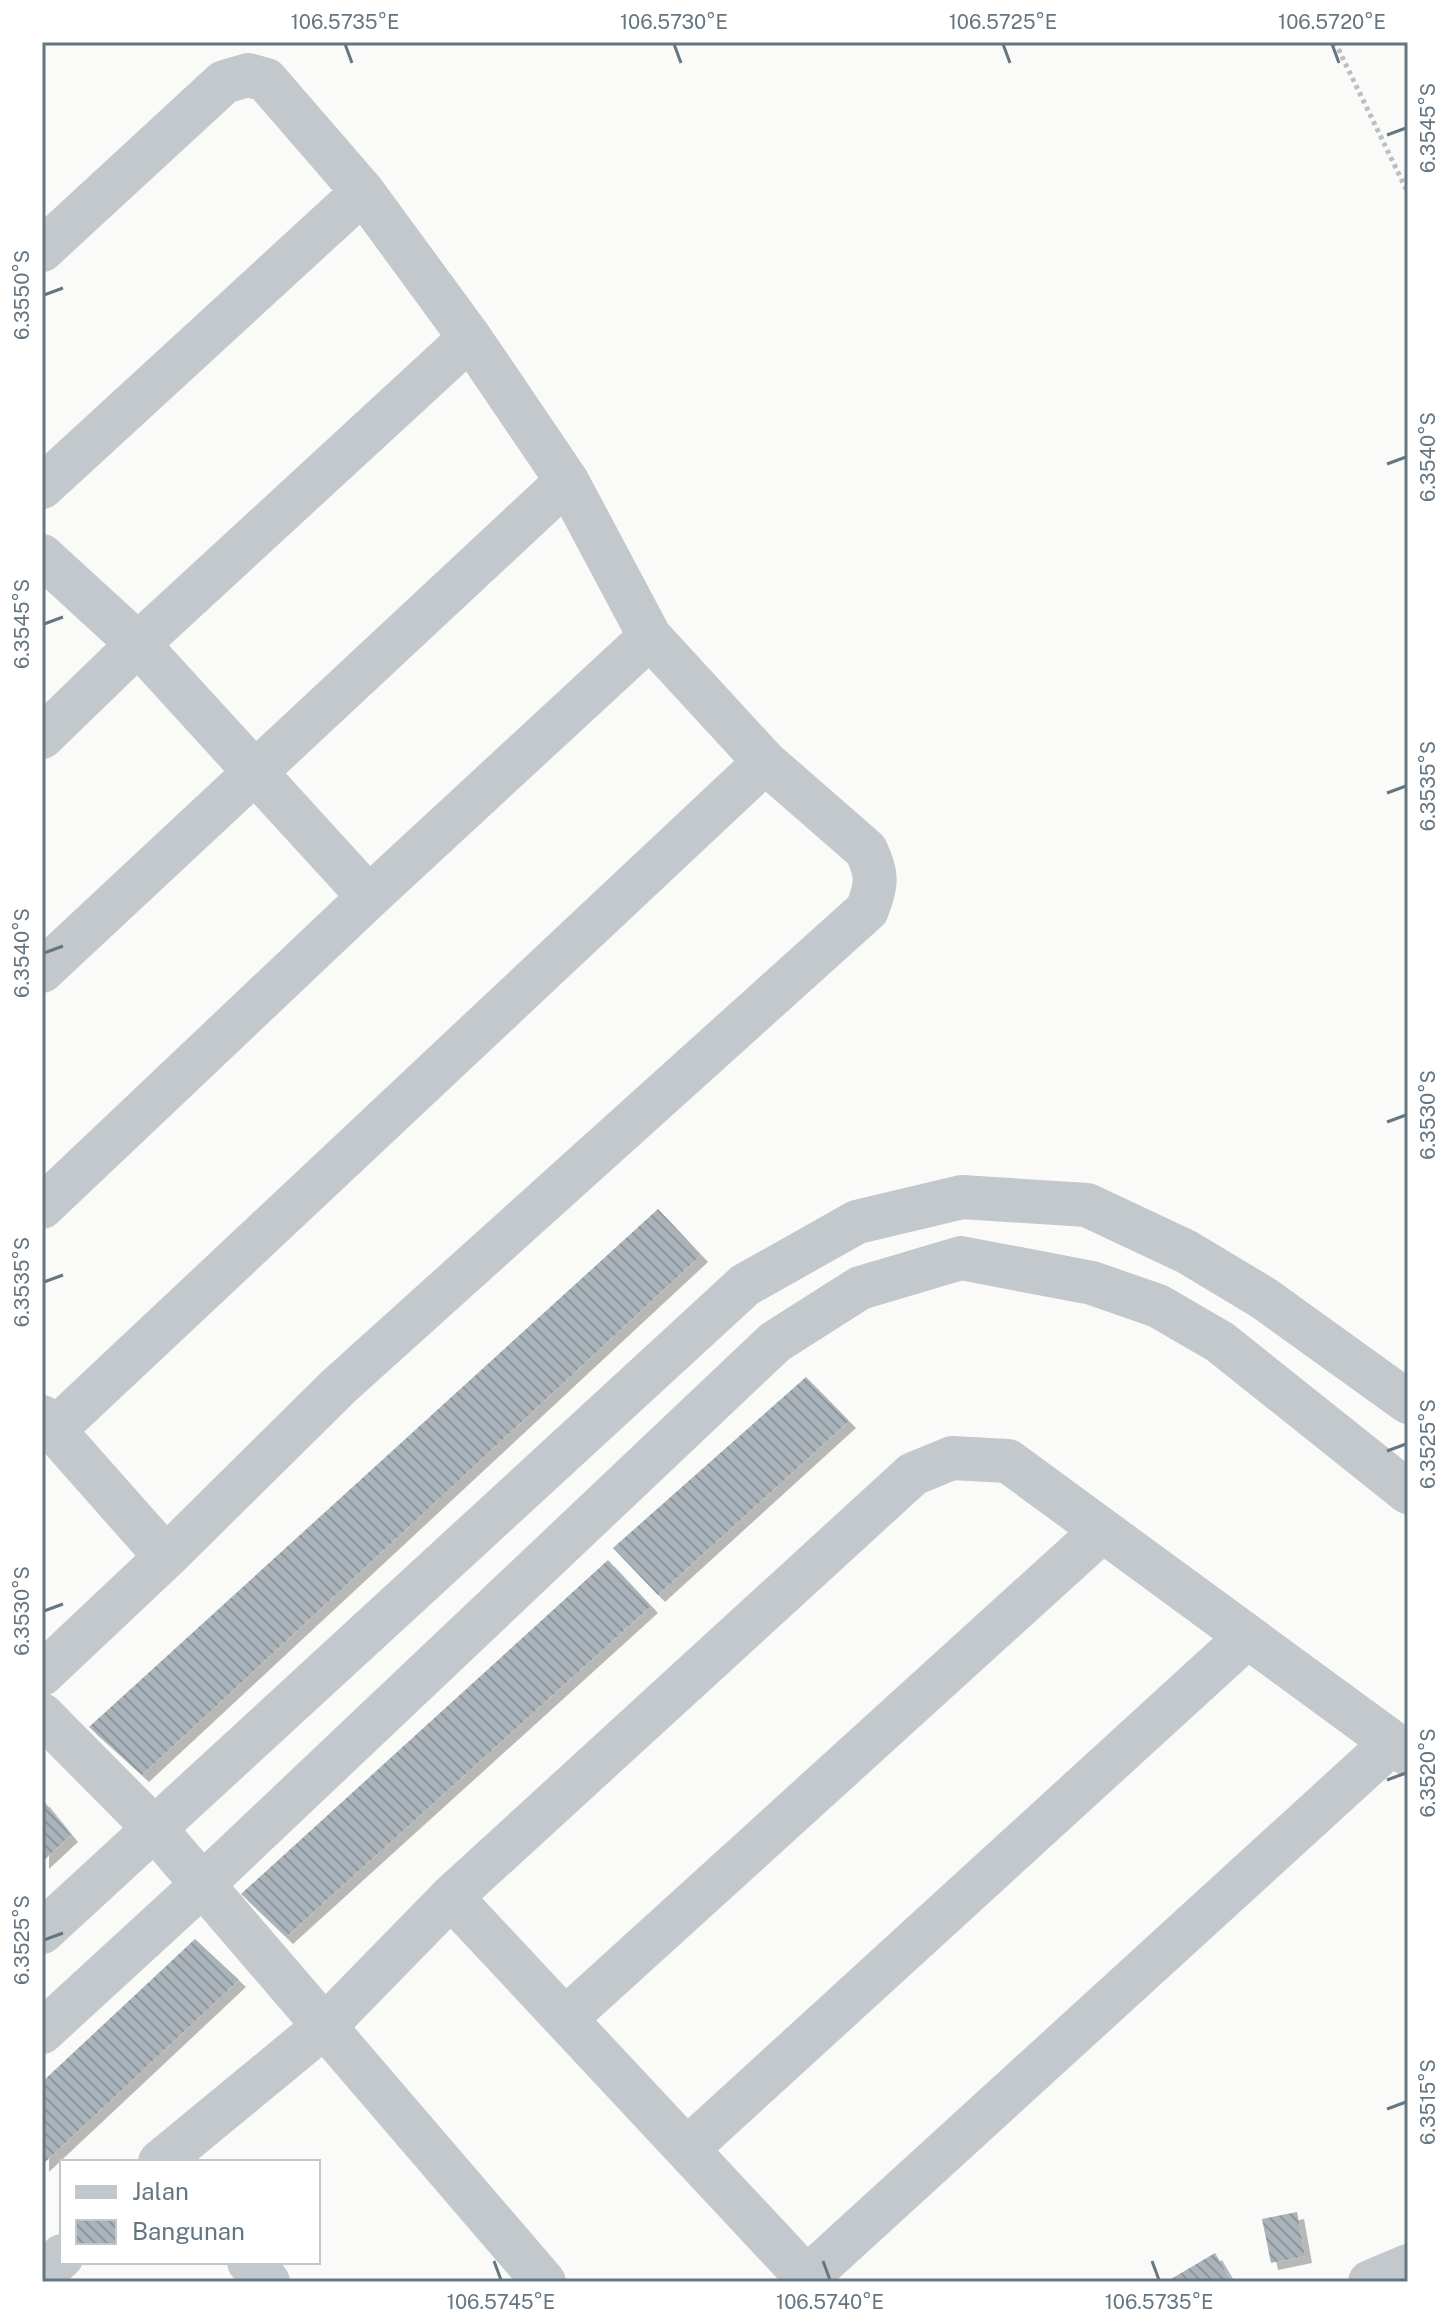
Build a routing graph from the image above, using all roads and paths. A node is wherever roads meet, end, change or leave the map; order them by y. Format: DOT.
graph roads {
  1 [pos="1335,42"];
  2 [pos="363,192"];
  3 [pos="1408,193"];
  4 [pos="42,250"];
  5 [pos="470,338"];
  6 [pos="567,481"];
  7 [pos="42,487"];
  8 [pos="42,556"];
  9 [pos="650,637"];
  10 [pos="138,644"];
  11 [pos="42,737"];
  12 [pos="765,762"];
  13 [pos="256,771"];
  14 [pos="369,897"];
  15 [pos="42,971"];
  16 [pos="42,1207"];
  17 [pos="1408,1402"];
  18 [pos="48,1424"];
  19 [pos="1408,1492"];
  20 [pos="1102,1531"];
  21 [pos="166,1557"];
  22 [pos="1247,1637"];
  23 [pos="42,1674"];
  24 [pos="42,1715"];
  25 [pos="1400,1748"];
  26 [pos="155,1829"];
  27 [pos="202,1885"];
  28 [pos="451,1897"];
  29 [pos="42,1932"];
  30 [pos="565,2019"];
  31 [pos="326,2025"];
  32 [pos="42,2032"];
  33 [pos="687,2149"];
  34 [pos="162,2160"];
  35 [pos="60,2258"];
  36 [pos="251,2264"];
  37 [pos="1408,2266"];
  38 [pos="42,2275"];
  39 [pos="804,2280"];
  40 [pos="268,2282"];
  41 [pos="544,2282"];
  42 [pos="1370,2282"];
  1 -- 3 [label="path"];
  2 -- 4 [label="street"];
  2 -- 5 [label="street"];
  2 -- 7 [label="street"];
  5 -- 6 [label="street"];
  5 -- 10 [label="street"];
  6 -- 9 [label="street"];
  6 -- 13 [label="street"];
  8 -- 10 [label="street"];
  9 -- 12 [label="street"];
  9 -- 14 [label="street"];
  10 -- 11 [label="street"];
  10 -- 13 [label="street"];
  12 -- 18 [label="street"];
  12 -- 21 [label="street"];
  13 -- 14 [label="street"];
  13 -- 15 [label="street"];
  14 -- 16 [label="street"];
  17 -- 26 [label="street"];
  18 -- 21 [label="street"];
  19 -- 27 [label="street"];
  20 -- 22 [label="street"];
  20 -- 28 [label="street"];
  20 -- 30 [label="street"];
  21 -- 23 [label="street"];
  22 -- 25 [label="street"];
  22 -- 33 [label="street"];
  24 -- 26 [label="street"];
  25 -- 39 [label="street"];
  26 -- 27 [label="street"];
  26 -- 29 [label="street"];
  27 -- 31 [label="street"];
  27 -- 32 [label="street"];
  28 -- 30 [label="street"];
  28 -- 31 [label="street"];
  30 -- 33 [label="street"];
  31 -- 34 [label="street"];
  31 -- 41 [label="street"];
  33 -- 39 [label="street"];
  35 -- 38 [label="street"];
  36 -- 40 [label="street"];
  37 -- 42 [label="street"];
}
